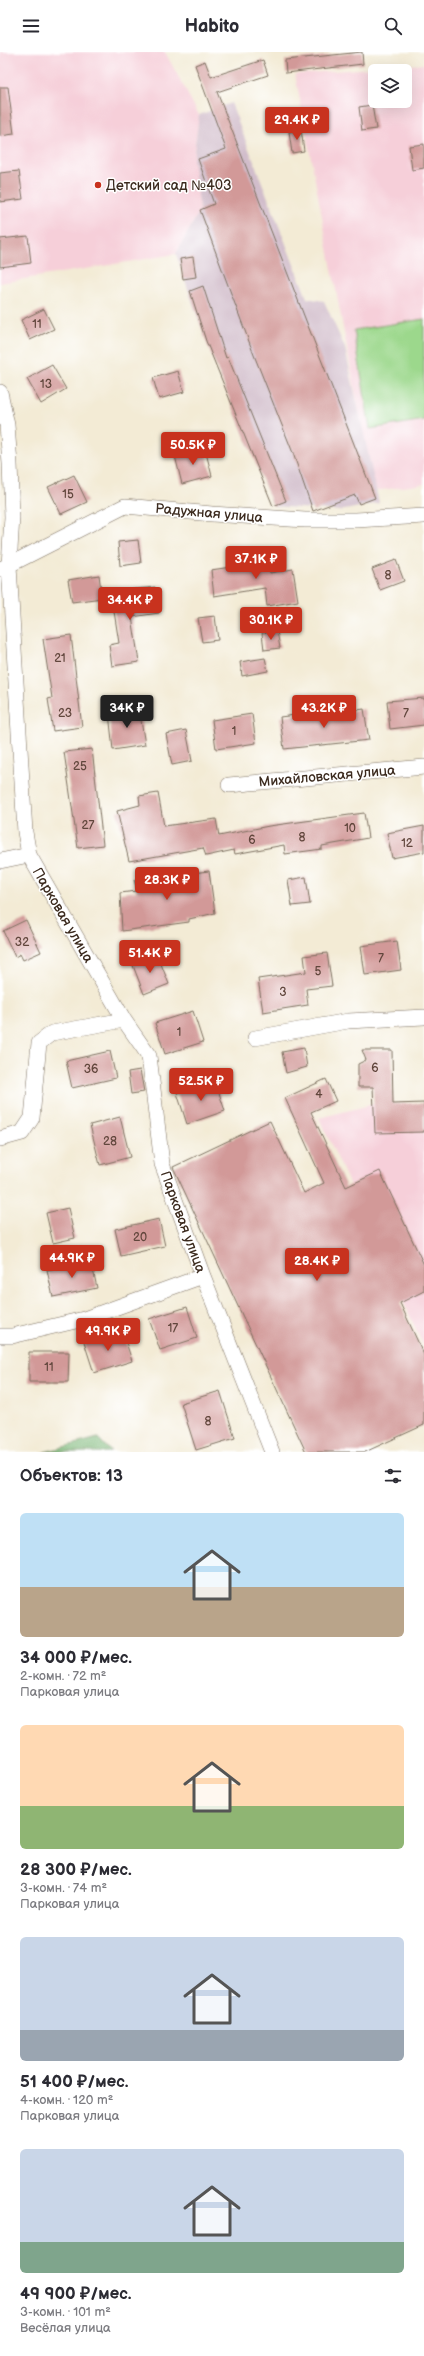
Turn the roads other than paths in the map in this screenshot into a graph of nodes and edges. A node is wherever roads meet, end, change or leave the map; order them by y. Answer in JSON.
{"nodes":[{"id":1,"x":0,"y":392,"type":"edge"},
{"id":2,"x":424,"y":516,"type":"edge"},
{"id":3,"x":4,"y":567,"type":"edge"},
{"id":4,"x":424,"y":767,"type":"edge"},
{"id":5,"x":229,"y":785,"type":"dead end"},
{"id":6,"x":30,"y":855,"type":"junction"},
{"id":7,"x":0,"y":861,"type":"edge"},
{"id":8,"x":424,"y":1017,"type":"edge"},
{"id":9,"x":124,"y":1020,"type":"junction"},
{"id":10,"x":255,"y":1038,"type":"dead end"},
{"id":11,"x":0,"y":1139,"type":"edge"},
{"id":12,"x":203,"y":1276,"type":"junction"},
{"id":13,"x":0,"y":1336,"type":"edge"},
{"id":14,"x":272,"y":1452,"type":"edge"}],
"edges":[{"from":1,"to":3,"type":"street","name":"Парковая улица"},
{"from":2,"to":3,"type":"street","name":"Радужная улица"},
{"from":3,"to":6,"type":"street","name":"Парковая улица"},
{"from":4,"to":5,"type":"street","name":"Михайловская улица"},
{"from":6,"to":7,"type":"street"},
{"from":6,"to":9,"type":"street","name":"Парковая улица"},
{"from":8,"to":10,"type":"street"},
{"from":9,"to":11,"type":"street"},
{"from":9,"to":12,"type":"street","name":"Парковая улица"},
{"from":12,"to":13,"type":"street"},
{"from":12,"to":14,"type":"street","name":"Парковая улица"}]}
